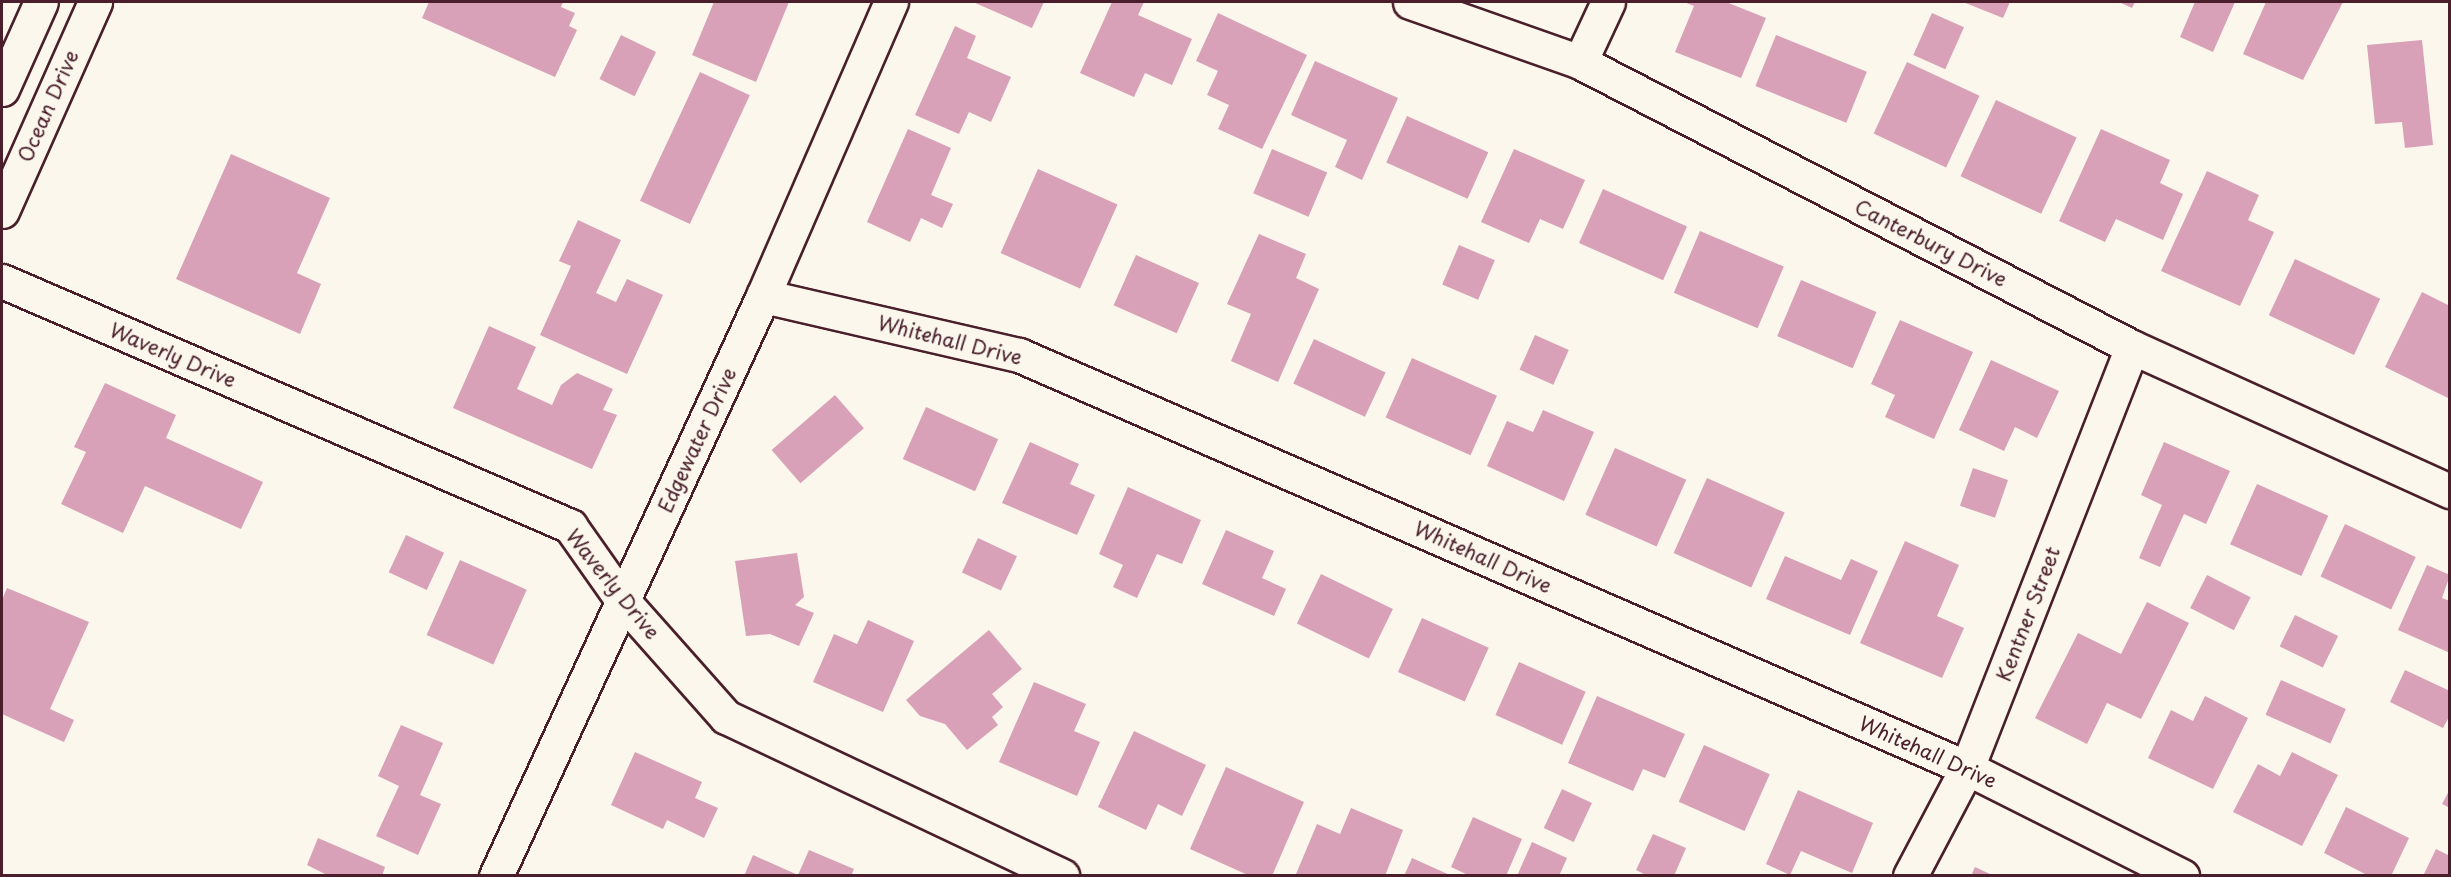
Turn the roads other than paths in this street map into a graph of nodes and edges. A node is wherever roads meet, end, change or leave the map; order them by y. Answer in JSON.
{"nodes":[{"id":1,"x":95,"y":2,"type":"edge"},
{"id":2,"x":891,"y":2,"type":"edge"},
{"id":3,"x":1410,"y":2,"type":"edge"},
{"id":4,"x":1608,"y":2,"type":"edge"},
{"id":5,"x":34,"y":16,"type":"edge"},
{"id":6,"x":74,"y":48,"type":"junction"},
{"id":7,"x":1580,"y":62,"type":"junction"},
{"id":8,"x":2,"y":89,"type":"edge"},
{"id":9,"x":2,"y":211,"type":"edge"},
{"id":10,"x":2,"y":281,"type":"edge"},
{"id":11,"x":763,"y":296,"type":"junction"},
{"id":12,"x":2132,"y":347,"type":"junction"},
{"id":13,"x":2450,"y":491,"type":"edge"},
{"id":14,"x":623,"y":601,"type":"junction"},
{"id":15,"x":1967,"y":768,"type":"junction"},
{"id":16,"x":496,"y":876,"type":"edge"},
{"id":17,"x":1062,"y":876,"type":"edge"},
{"id":18,"x":1910,"y":876,"type":"edge"},
{"id":19,"x":2182,"y":876,"type":"edge"}],
"edges":[{"from":1,"to":6,"type":"street","name":"Ocean Drive"},
{"from":2,"to":11,"type":"street","name":"Edgewater Drive"},
{"from":3,"to":7,"type":"street","name":"Canterbury Drive"},
{"from":4,"to":7,"type":"street"},
{"from":5,"to":6,"type":"street"},
{"from":5,"to":8,"type":"street"},
{"from":6,"to":9,"type":"street","name":"Ocean Drive"},
{"from":7,"to":12,"type":"street","name":"Canterbury Drive"},
{"from":10,"to":14,"type":"street","name":"Waverly Drive"},
{"from":11,"to":14,"type":"street","name":"Edgewater Drive"},
{"from":11,"to":15,"type":"street","name":"Whitehall Drive"},
{"from":12,"to":13,"type":"street","name":"Canterbury Drive"},
{"from":12,"to":15,"type":"street","name":"Kentner Street"},
{"from":14,"to":16,"type":"street","name":"Edgewater Drive"},
{"from":14,"to":17,"type":"street","name":"Waverly Drive"},
{"from":15,"to":18,"type":"street","name":"Kentner Street"},
{"from":15,"to":19,"type":"street","name":"Whitehall Drive"}]}
